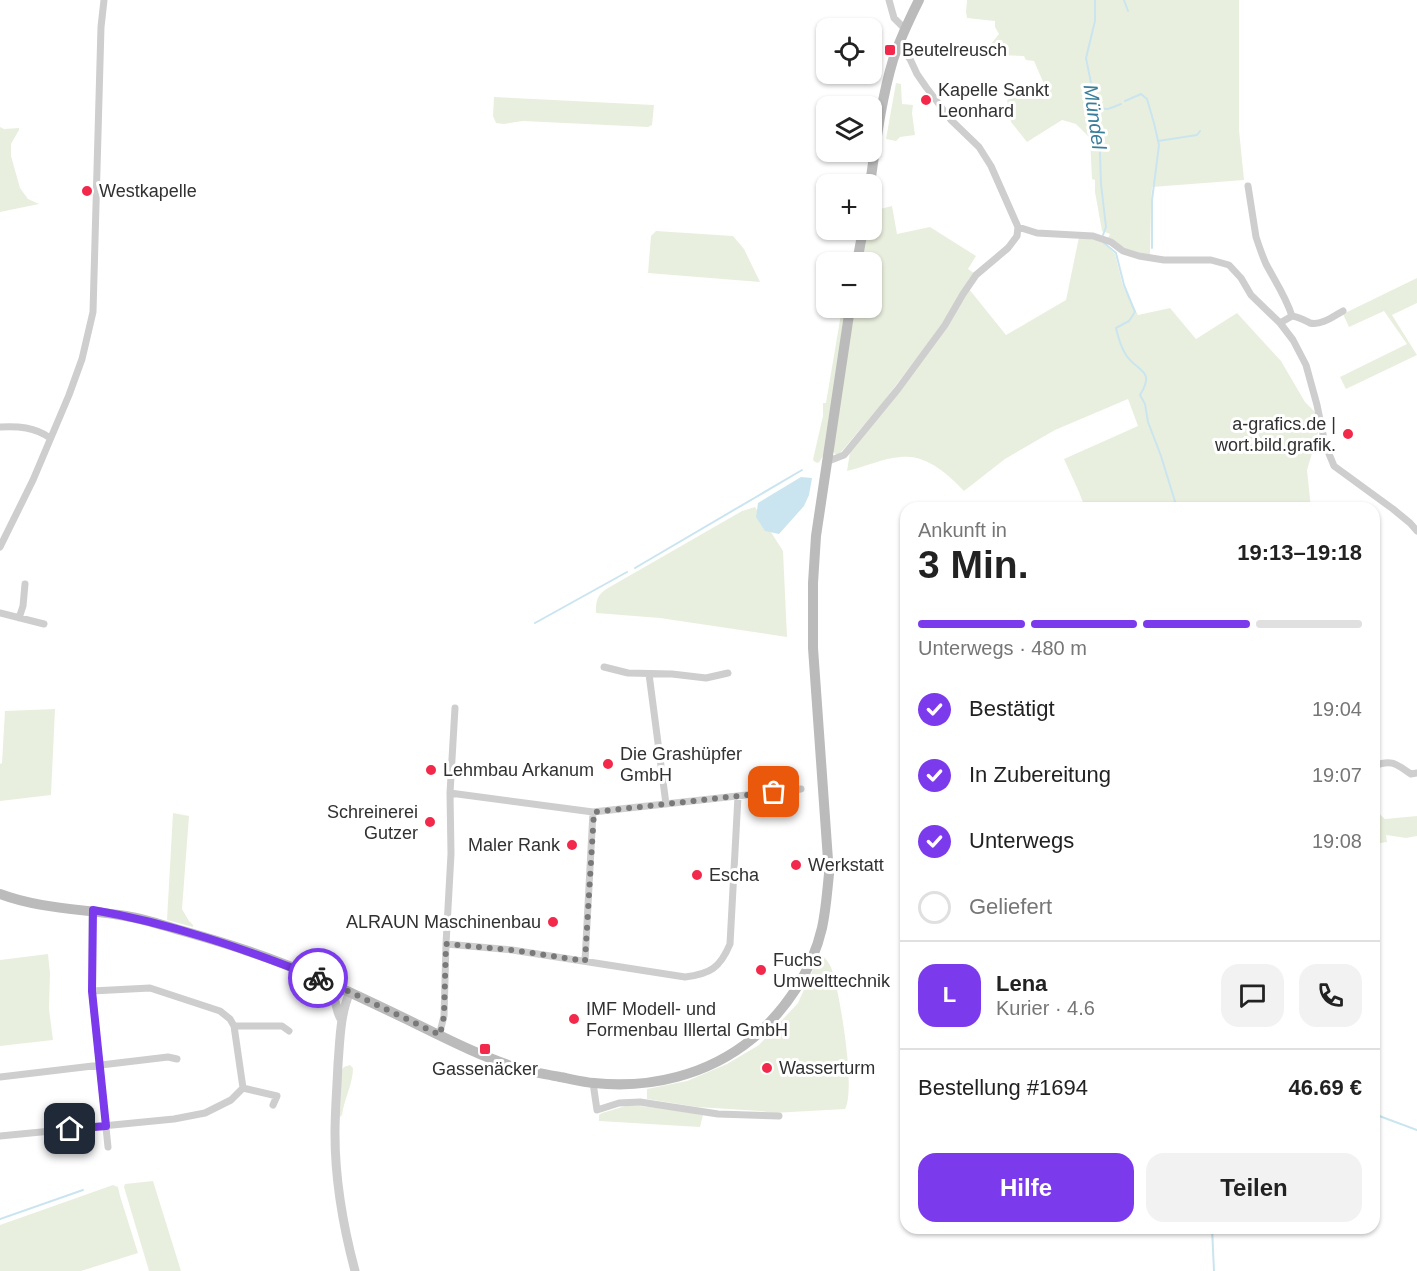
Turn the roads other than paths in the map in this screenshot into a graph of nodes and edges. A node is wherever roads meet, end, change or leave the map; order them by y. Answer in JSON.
{"nodes":[{"id":1,"x":104,"y":0,"type":"edge"},
{"id":2,"x":889,"y":0,"type":"edge"},
{"id":3,"x":919,"y":0,"type":"edge"},
{"id":4,"x":905,"y":29,"type":"junction"},
{"id":5,"x":897,"y":48,"type":"junction"},
{"id":6,"x":872,"y":174,"type":"edge"},
{"id":7,"x":1248,"y":186,"type":"dead end"},
{"id":8,"x":1018,"y":227,"type":"junction"},
{"id":9,"x":1343,"y":311,"type":"dead end"},
{"id":10,"x":1292,"y":316,"type":"junction"},
{"id":11,"x":848,"y":318,"type":"edge"},
{"id":12,"x":1280,"y":323,"type":"junction"},
{"id":13,"x":0,"y":428,"type":"edge"},
{"id":14,"x":50,"y":438,"type":"junction"},
{"id":15,"x":826,"y":462,"type":"junction"},
{"id":16,"x":1417,"y":531,"type":"edge"},
{"id":17,"x":0,"y":548,"type":"edge"},
{"id":18,"x":24,"y":584,"type":"dead end"},
{"id":19,"x":0,"y":613,"type":"edge"},
{"id":20,"x":19,"y":618,"type":"junction"},
{"id":21,"x":44,"y":624,"type":"dead end"},
{"id":22,"x":604,"y":667,"type":"dead end"},
{"id":23,"x":728,"y":673,"type":"dead end"},
{"id":24,"x":649,"y":674,"type":"junction"},
{"id":25,"x":455,"y":708,"type":"dead end"},
{"id":26,"x":1380,"y":764,"type":"edge"},
{"id":27,"x":1417,"y":773,"type":"edge"},
{"id":28,"x":801,"y":789,"type":"dead end"},
{"id":29,"x":450,"y":793,"type":"junction"},
{"id":30,"x":738,"y":796,"type":"junction"},
{"id":31,"x":666,"y":804,"type":"junction"},
{"id":32,"x":594,"y":812,"type":"junction"},
{"id":33,"x":0,"y":894,"type":"edge"},
{"id":34,"x":93,"y":910,"type":"junction"},
{"id":35,"x":446,"y":944,"type":"junction"},
{"id":36,"x":585,"y":961,"type":"junction"},
{"id":37,"x":320,"y":979,"type":"junction"},
{"id":38,"x":92,"y":991,"type":"junction"},
{"id":39,"x":350,"y":992,"type":"junction"},
{"id":40,"x":342,"y":1020,"type":"junction"},
{"id":41,"x":234,"y":1026,"type":"junction"},
{"id":42,"x":289,"y":1031,"type":"dead end"},
{"id":43,"x":440,"y":1035,"type":"junction"},
{"id":44,"x":177,"y":1059,"type":"dead end"},
{"id":45,"x":99,"y":1065,"type":"junction"},
{"id":46,"x":0,"y":1077,"type":"edge"},
{"id":47,"x":593,"y":1083,"type":"junction"},
{"id":48,"x":243,"y":1088,"type":"junction"},
{"id":49,"x":273,"y":1105,"type":"dead end"},
{"id":50,"x":779,"y":1116,"type":"dead end"},
{"id":51,"x":106,"y":1126,"type":"junction"},
{"id":52,"x":0,"y":1136,"type":"edge"},
{"id":53,"x":108,"y":1147,"type":"dead end"},
{"id":54,"x":355,"y":1271,"type":"edge"}],
"edges":[{"from":1,"to":14,"type":"street"},
{"from":2,"to":4,"type":"street"},
{"from":3,"to":4,"type":"main road"},
{"from":4,"to":5,"type":"main road"},
{"from":5,"to":6,"type":"main road"},
{"from":5,"to":8,"type":"street"},
{"from":7,"to":10,"type":"street"},
{"from":8,"to":12,"type":"street"},
{"from":8,"to":15,"type":"street"},
{"from":9,"to":10,"type":"street"},
{"from":10,"to":12,"type":"street"},
{"from":11,"to":15,"type":"main road"},
{"from":12,"to":16,"type":"street"},
{"from":13,"to":14,"type":"street"},
{"from":14,"to":17,"type":"street"},
{"from":15,"to":47,"type":"main road"},
{"from":18,"to":20,"type":"street"},
{"from":19,"to":20,"type":"street"},
{"from":20,"to":21,"type":"street"},
{"from":22,"to":24,"type":"street"},
{"from":23,"to":24,"type":"street"},
{"from":24,"to":31,"type":"street"},
{"from":25,"to":29,"type":"street"},
{"from":26,"to":27,"type":"street"},
{"from":28,"to":30,"type":"street"},
{"from":29,"to":32,"type":"street"},
{"from":29,"to":35,"type":"street"},
{"from":30,"to":31,"type":"street"},
{"from":30,"to":36,"type":"street"},
{"from":31,"to":32,"type":"street"},
{"from":32,"to":36,"type":"street"},
{"from":33,"to":34,"type":"main road"},
{"from":34,"to":37,"type":"main road"},
{"from":34,"to":38,"type":"street"},
{"from":35,"to":36,"type":"street"},
{"from":35,"to":43,"type":"street"},
{"from":37,"to":39,"type":"main road"},
{"from":37,"to":40,"type":"street"},
{"from":38,"to":41,"type":"street"},
{"from":38,"to":45,"type":"street"},
{"from":39,"to":40,"type":"street"},
{"from":39,"to":43,"type":"main road"},
{"from":40,"to":54,"type":"street"},
{"from":41,"to":42,"type":"street"},
{"from":41,"to":48,"type":"street"},
{"from":43,"to":47,"type":"main road"},
{"from":44,"to":45,"type":"street"},
{"from":45,"to":46,"type":"street"},
{"from":45,"to":51,"type":"street"},
{"from":47,"to":50,"type":"street"},
{"from":48,"to":49,"type":"street"},
{"from":48,"to":51,"type":"street"},
{"from":51,"to":52,"type":"street"},
{"from":51,"to":53,"type":"street"}]}
